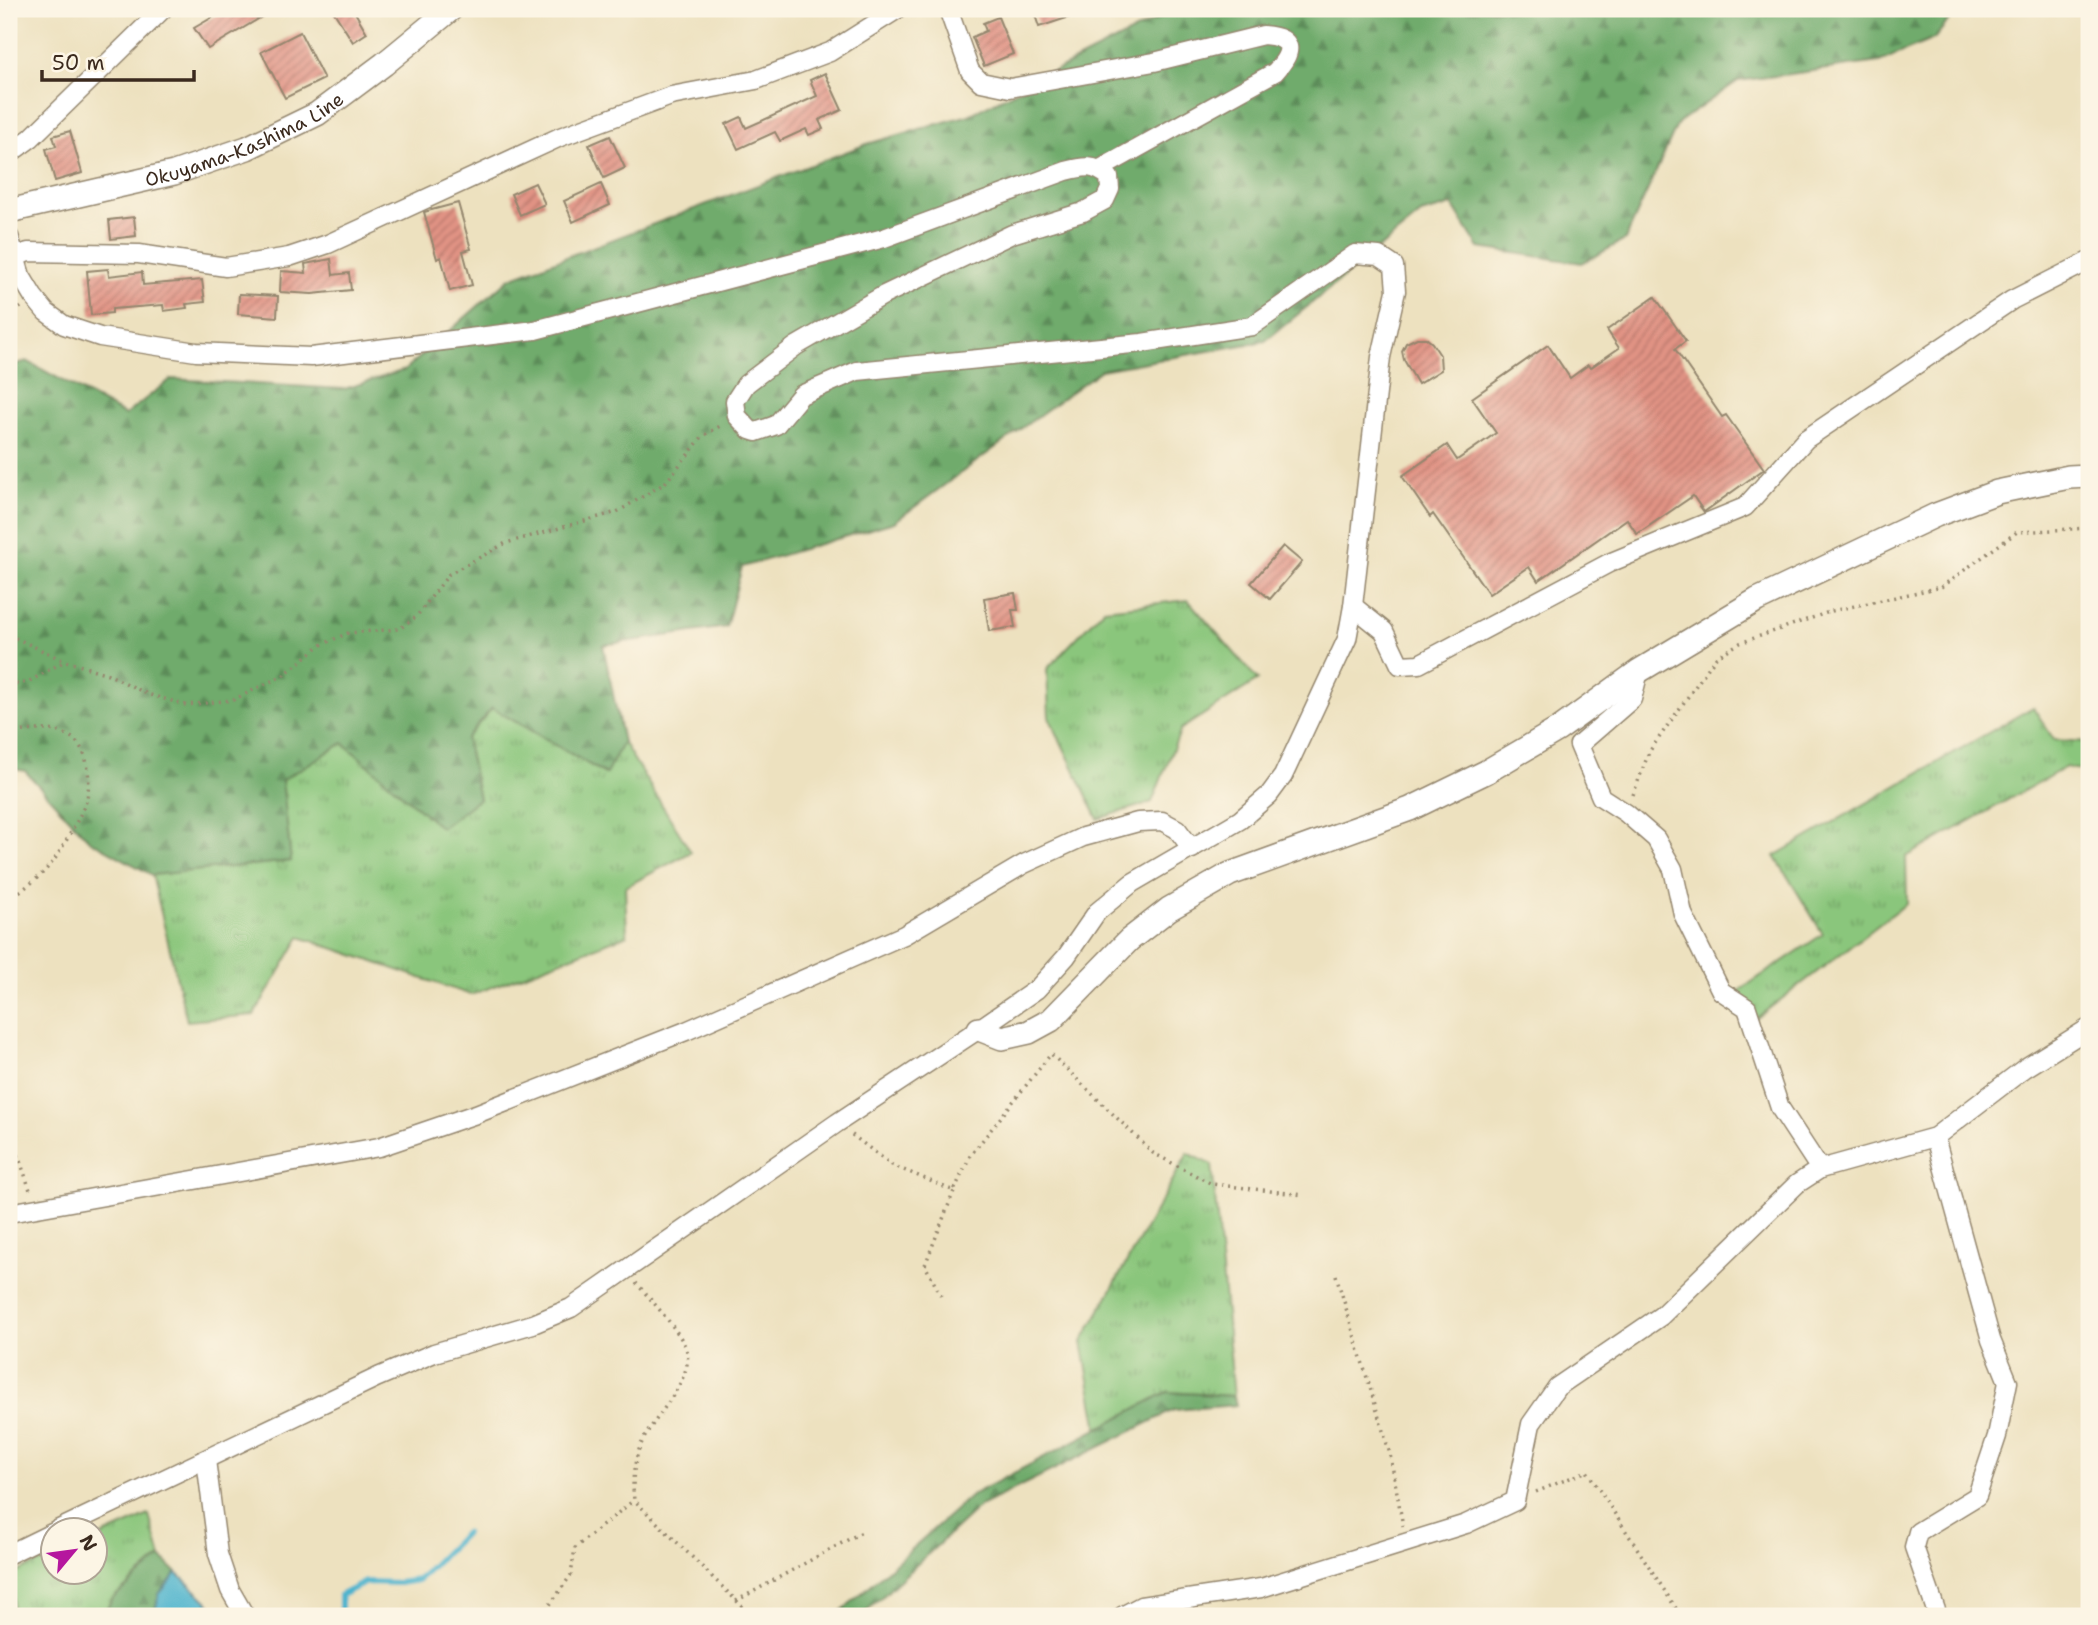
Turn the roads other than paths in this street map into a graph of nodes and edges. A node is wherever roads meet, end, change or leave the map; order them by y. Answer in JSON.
{"nodes":[{"id":1,"x":163,"y":9,"type":"edge"},
{"id":2,"x":451,"y":9,"type":"edge"},
{"id":3,"x":898,"y":9,"type":"edge"},
{"id":4,"x":948,"y":9,"type":"edge"},
{"id":5,"x":9,"y":154,"type":"edge"},
{"id":6,"x":1100,"y":169,"type":"junction"},
{"id":7,"x":9,"y":211,"type":"edge"},
{"id":8,"x":9,"y":236,"type":"edge"},
{"id":9,"x":16,"y":257,"type":"junction"},
{"id":10,"x":2089,"y":261,"type":"edge"},
{"id":11,"x":2089,"y":476,"type":"edge"},
{"id":12,"x":1353,"y":606,"type":"junction"},
{"id":13,"x":1639,"y":671,"type":"junction"},
{"id":14,"x":1192,"y":849,"type":"junction"},
{"id":15,"x":2089,"y":1028,"type":"edge"},
{"id":16,"x":979,"y":1029,"type":"junction"},
{"id":17,"x":1935,"y":1137,"type":"junction"},
{"id":18,"x":1820,"y":1169,"type":"junction"},
{"id":19,"x":9,"y":1213,"type":"edge"},
{"id":20,"x":206,"y":1460,"type":"junction"},
{"id":21,"x":89,"y":1516,"type":"edge"},
{"id":22,"x":38,"y":1540,"type":"edge"},
{"id":23,"x":9,"y":1554,"type":"edge"},
{"id":24,"x":245,"y":1616,"type":"edge"},
{"id":25,"x":1122,"y":1616,"type":"edge"},
{"id":26,"x":1938,"y":1616,"type":"edge"}],
"edges":[{"from":1,"to":5,"type":"street"},
{"from":2,"to":7,"type":"street","name":"Okuyama-Kashima Line"},
{"from":3,"to":9,"type":"street"},
{"from":4,"to":6,"type":"street"},
{"from":6,"to":9,"type":"street"},
{"from":6,"to":12,"type":"street"},
{"from":8,"to":9,"type":"street"},
{"from":10,"to":12,"type":"street"},
{"from":11,"to":13,"type":"street"},
{"from":12,"to":14,"type":"street"},
{"from":13,"to":16,"type":"street"},
{"from":13,"to":18,"type":"street"},
{"from":14,"to":16,"type":"street"},
{"from":14,"to":19,"type":"street"},
{"from":15,"to":17,"type":"street"},
{"from":16,"to":20,"type":"street"},
{"from":17,"to":18,"type":"street"},
{"from":17,"to":26,"type":"street"},
{"from":18,"to":25,"type":"street"},
{"from":20,"to":21,"type":"street"},
{"from":20,"to":24,"type":"street"},
{"from":22,"to":23,"type":"street"}]}
